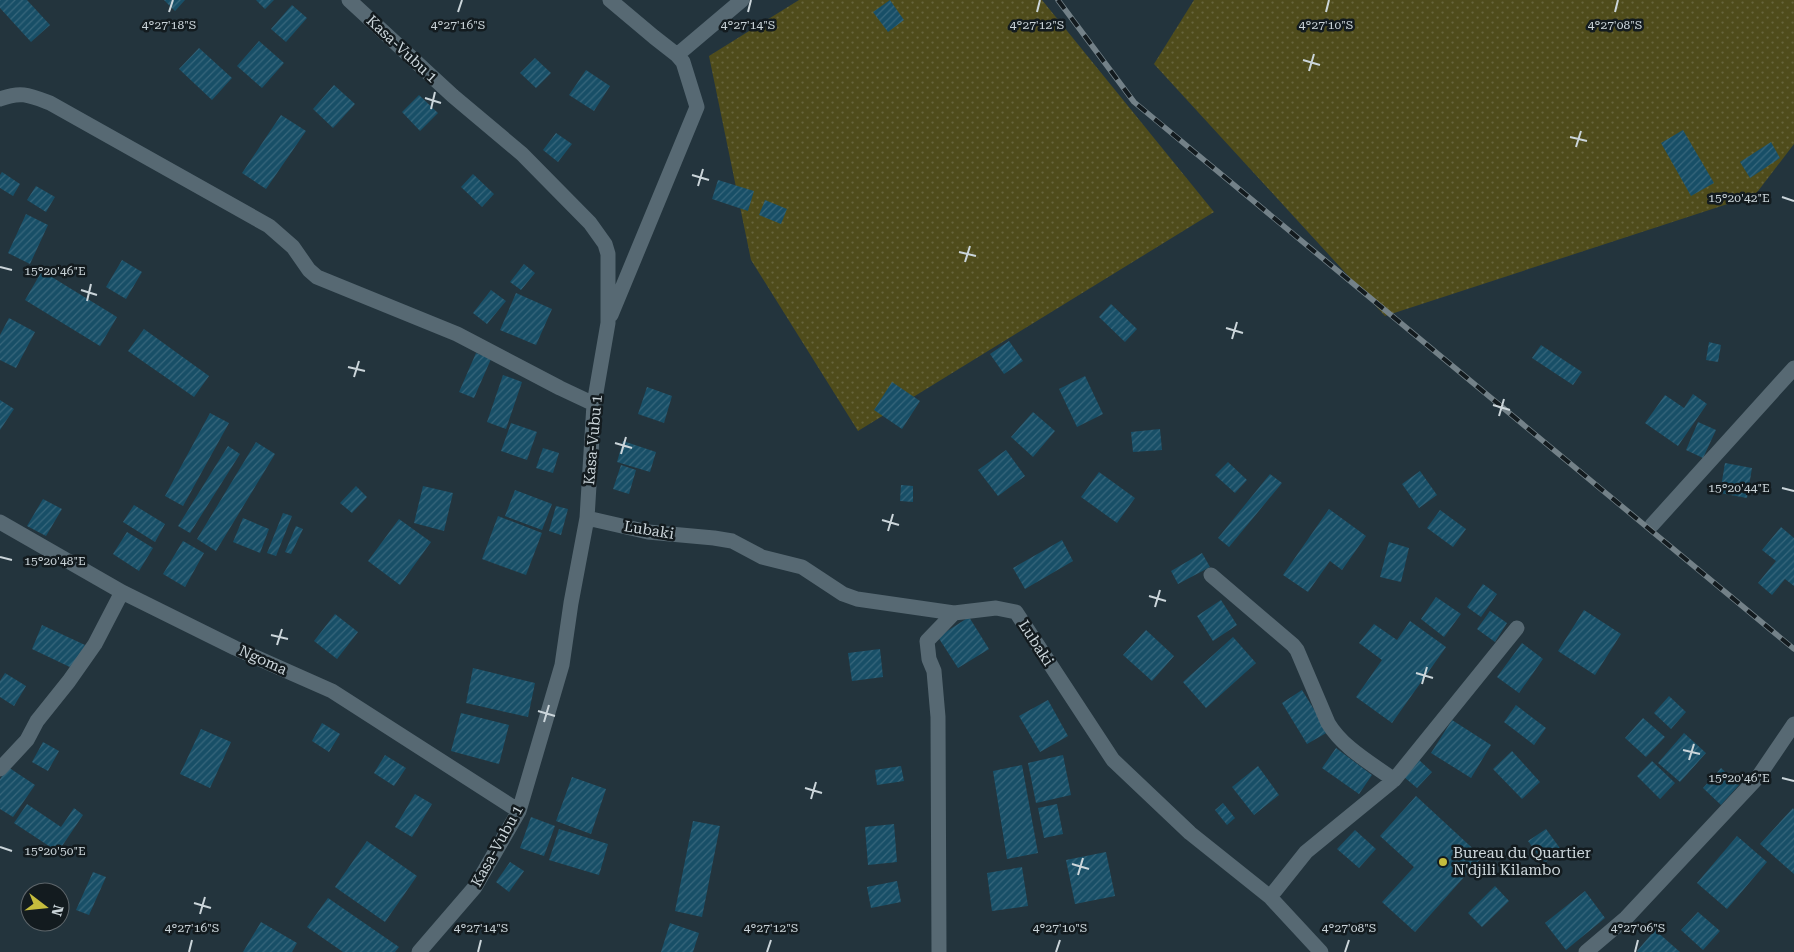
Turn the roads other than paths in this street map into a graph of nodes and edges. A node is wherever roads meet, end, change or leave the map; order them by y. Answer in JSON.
{"nodes":[{"id":1,"x":349,"y":0,"type":"edge"},
{"id":2,"x":610,"y":0,"type":"edge"},
{"id":3,"x":742,"y":0,"type":"edge"},
{"id":4,"x":677,"y":54,"type":"junction"},
{"id":5,"x":0,"y":99,"type":"edge"},
{"id":6,"x":608,"y":324,"type":"junction"},
{"id":7,"x":1794,"y":368,"type":"edge"},
{"id":8,"x":594,"y":404,"type":"junction"},
{"id":9,"x":587,"y":518,"type":"junction"},
{"id":10,"x":0,"y":522,"type":"edge"},
{"id":11,"x":1652,"y":525,"type":"dead end"},
{"id":12,"x":1212,"y":576,"type":"dead end"},
{"id":13,"x":122,"y":592,"type":"junction"},
{"id":14,"x":954,"y":613,"type":"junction"},
{"id":15,"x":1517,"y":628,"type":"dead end"},
{"id":16,"x":1794,"y":724,"type":"edge"},
{"id":17,"x":0,"y":769,"type":"edge"},
{"id":18,"x":1394,"y":780,"type":"junction"},
{"id":19,"x":519,"y":811,"type":"junction"},
{"id":20,"x":1270,"y":897,"type":"junction"},
{"id":21,"x":419,"y":952,"type":"edge"},
{"id":22,"x":939,"y":952,"type":"edge"},
{"id":23,"x":1321,"y":952,"type":"edge"},
{"id":24,"x":1586,"y":952,"type":"edge"}],
"edges":[{"from":1,"to":6,"type":"street","name":"Kasa-Vubu 1"},
{"from":2,"to":4,"type":"street"},
{"from":3,"to":4,"type":"street"},
{"from":4,"to":6,"type":"street"},
{"from":5,"to":8,"type":"street"},
{"from":6,"to":8,"type":"street","name":"Kasa-Vubu 1"},
{"from":7,"to":11,"type":"street"},
{"from":8,"to":9,"type":"street","name":"Kasa-Vubu 1"},
{"from":9,"to":14,"type":"street","name":"Lubaki"},
{"from":9,"to":19,"type":"street","name":"Kasa-Vubu 1"},
{"from":10,"to":13,"type":"street","name":"Ngoma"},
{"from":12,"to":18,"type":"street"},
{"from":13,"to":17,"type":"street"},
{"from":13,"to":19,"type":"street","name":"Ngoma"},
{"from":14,"to":20,"type":"street","name":"Lubaki"},
{"from":14,"to":22,"type":"street"},
{"from":15,"to":18,"type":"street"},
{"from":16,"to":24,"type":"street"},
{"from":18,"to":20,"type":"street"},
{"from":19,"to":21,"type":"street","name":"Kasa-Vubu 1"},
{"from":20,"to":23,"type":"street","name":"Lubaki"}]}
